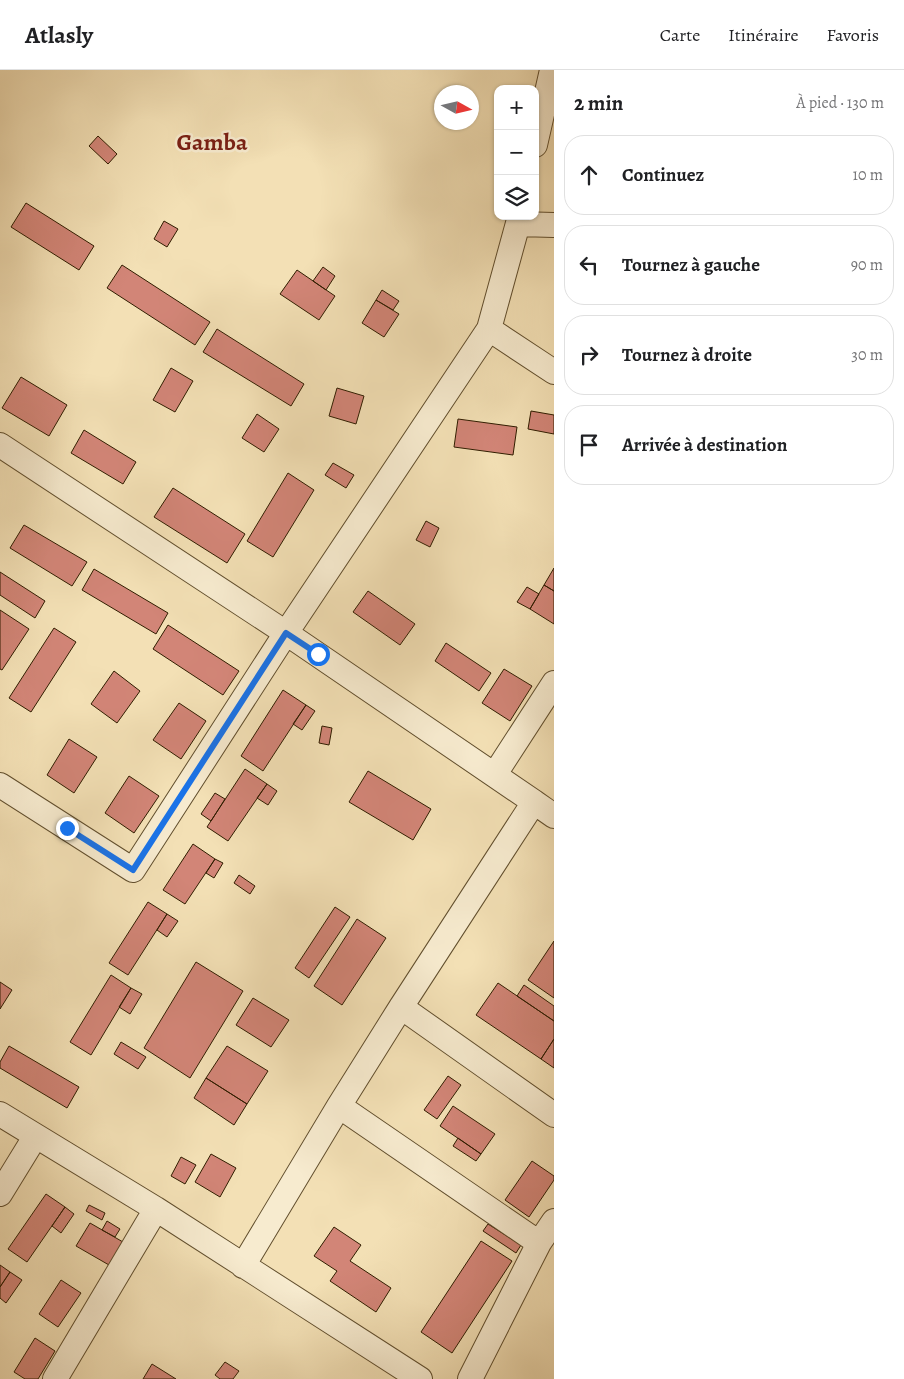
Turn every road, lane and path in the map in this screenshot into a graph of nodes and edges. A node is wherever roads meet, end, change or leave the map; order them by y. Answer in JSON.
{"nodes":[{"id":1,"x":552,"y":70,"type":"edge"},
{"id":2,"x":538,"y":130,"type":"edge"},
{"id":3,"x":519,"y":220,"type":"edge"},
{"id":4,"x":554,"y":225,"type":"edge"},
{"id":5,"x":489,"y":329,"type":"junction"},
{"id":6,"x":554,"y":372,"type":"edge"},
{"id":7,"x":0,"y":445,"type":"edge"},
{"id":8,"x":286,"y":633,"type":"junction"},
{"id":9,"x":554,"y":683,"type":"edge"},
{"id":10,"x":495,"y":774,"type":"junction"},
{"id":11,"x":0,"y":785,"type":"edge"},
{"id":12,"x":534,"y":802,"type":"junction"},
{"id":13,"x":554,"y":816,"type":"edge"},
{"id":14,"x":401,"y":1007,"type":"junction"},
{"id":15,"x":339,"y":1106,"type":"junction"},
{"id":16,"x":0,"y":1114,"type":"edge"},
{"id":17,"x":554,"y":1115,"type":"edge"},
{"id":18,"x":35,"y":1136,"type":"junction"},
{"id":19,"x":0,"y":1194,"type":"edge"},
{"id":20,"x":156,"y":1210,"type":"junction"},
{"id":21,"x":554,"y":1222,"type":"edge"},
{"id":22,"x":539,"y":1243,"type":"junction"},
{"id":23,"x":243,"y":1266,"type":"junction"},
{"id":24,"x":55,"y":1379,"type":"edge"},
{"id":25,"x":420,"y":1379,"type":"edge"},
{"id":26,"x":470,"y":1379,"type":"edge"}],
"edges":[{"from":1,"to":2,"type":"street"},
{"from":3,"to":4,"type":"street"},
{"from":3,"to":5,"type":"street"},
{"from":5,"to":6,"type":"street"},
{"from":5,"to":8,"type":"street"},
{"from":7,"to":8,"type":"street"},
{"from":8,"to":10,"type":"street"},
{"from":8,"to":11,"type":"street"},
{"from":9,"to":10,"type":"street"},
{"from":10,"to":12,"type":"street"},
{"from":12,"to":13,"type":"street"},
{"from":12,"to":14,"type":"street"},
{"from":14,"to":15,"type":"street"},
{"from":14,"to":17,"type":"street"},
{"from":15,"to":22,"type":"street"},
{"from":15,"to":23,"type":"street"},
{"from":16,"to":18,"type":"street"},
{"from":18,"to":19,"type":"street"},
{"from":18,"to":20,"type":"street"},
{"from":20,"to":23,"type":"street"},
{"from":20,"to":24,"type":"street"},
{"from":21,"to":22,"type":"street"},
{"from":22,"to":26,"type":"street"},
{"from":23,"to":25,"type":"street"}]}
